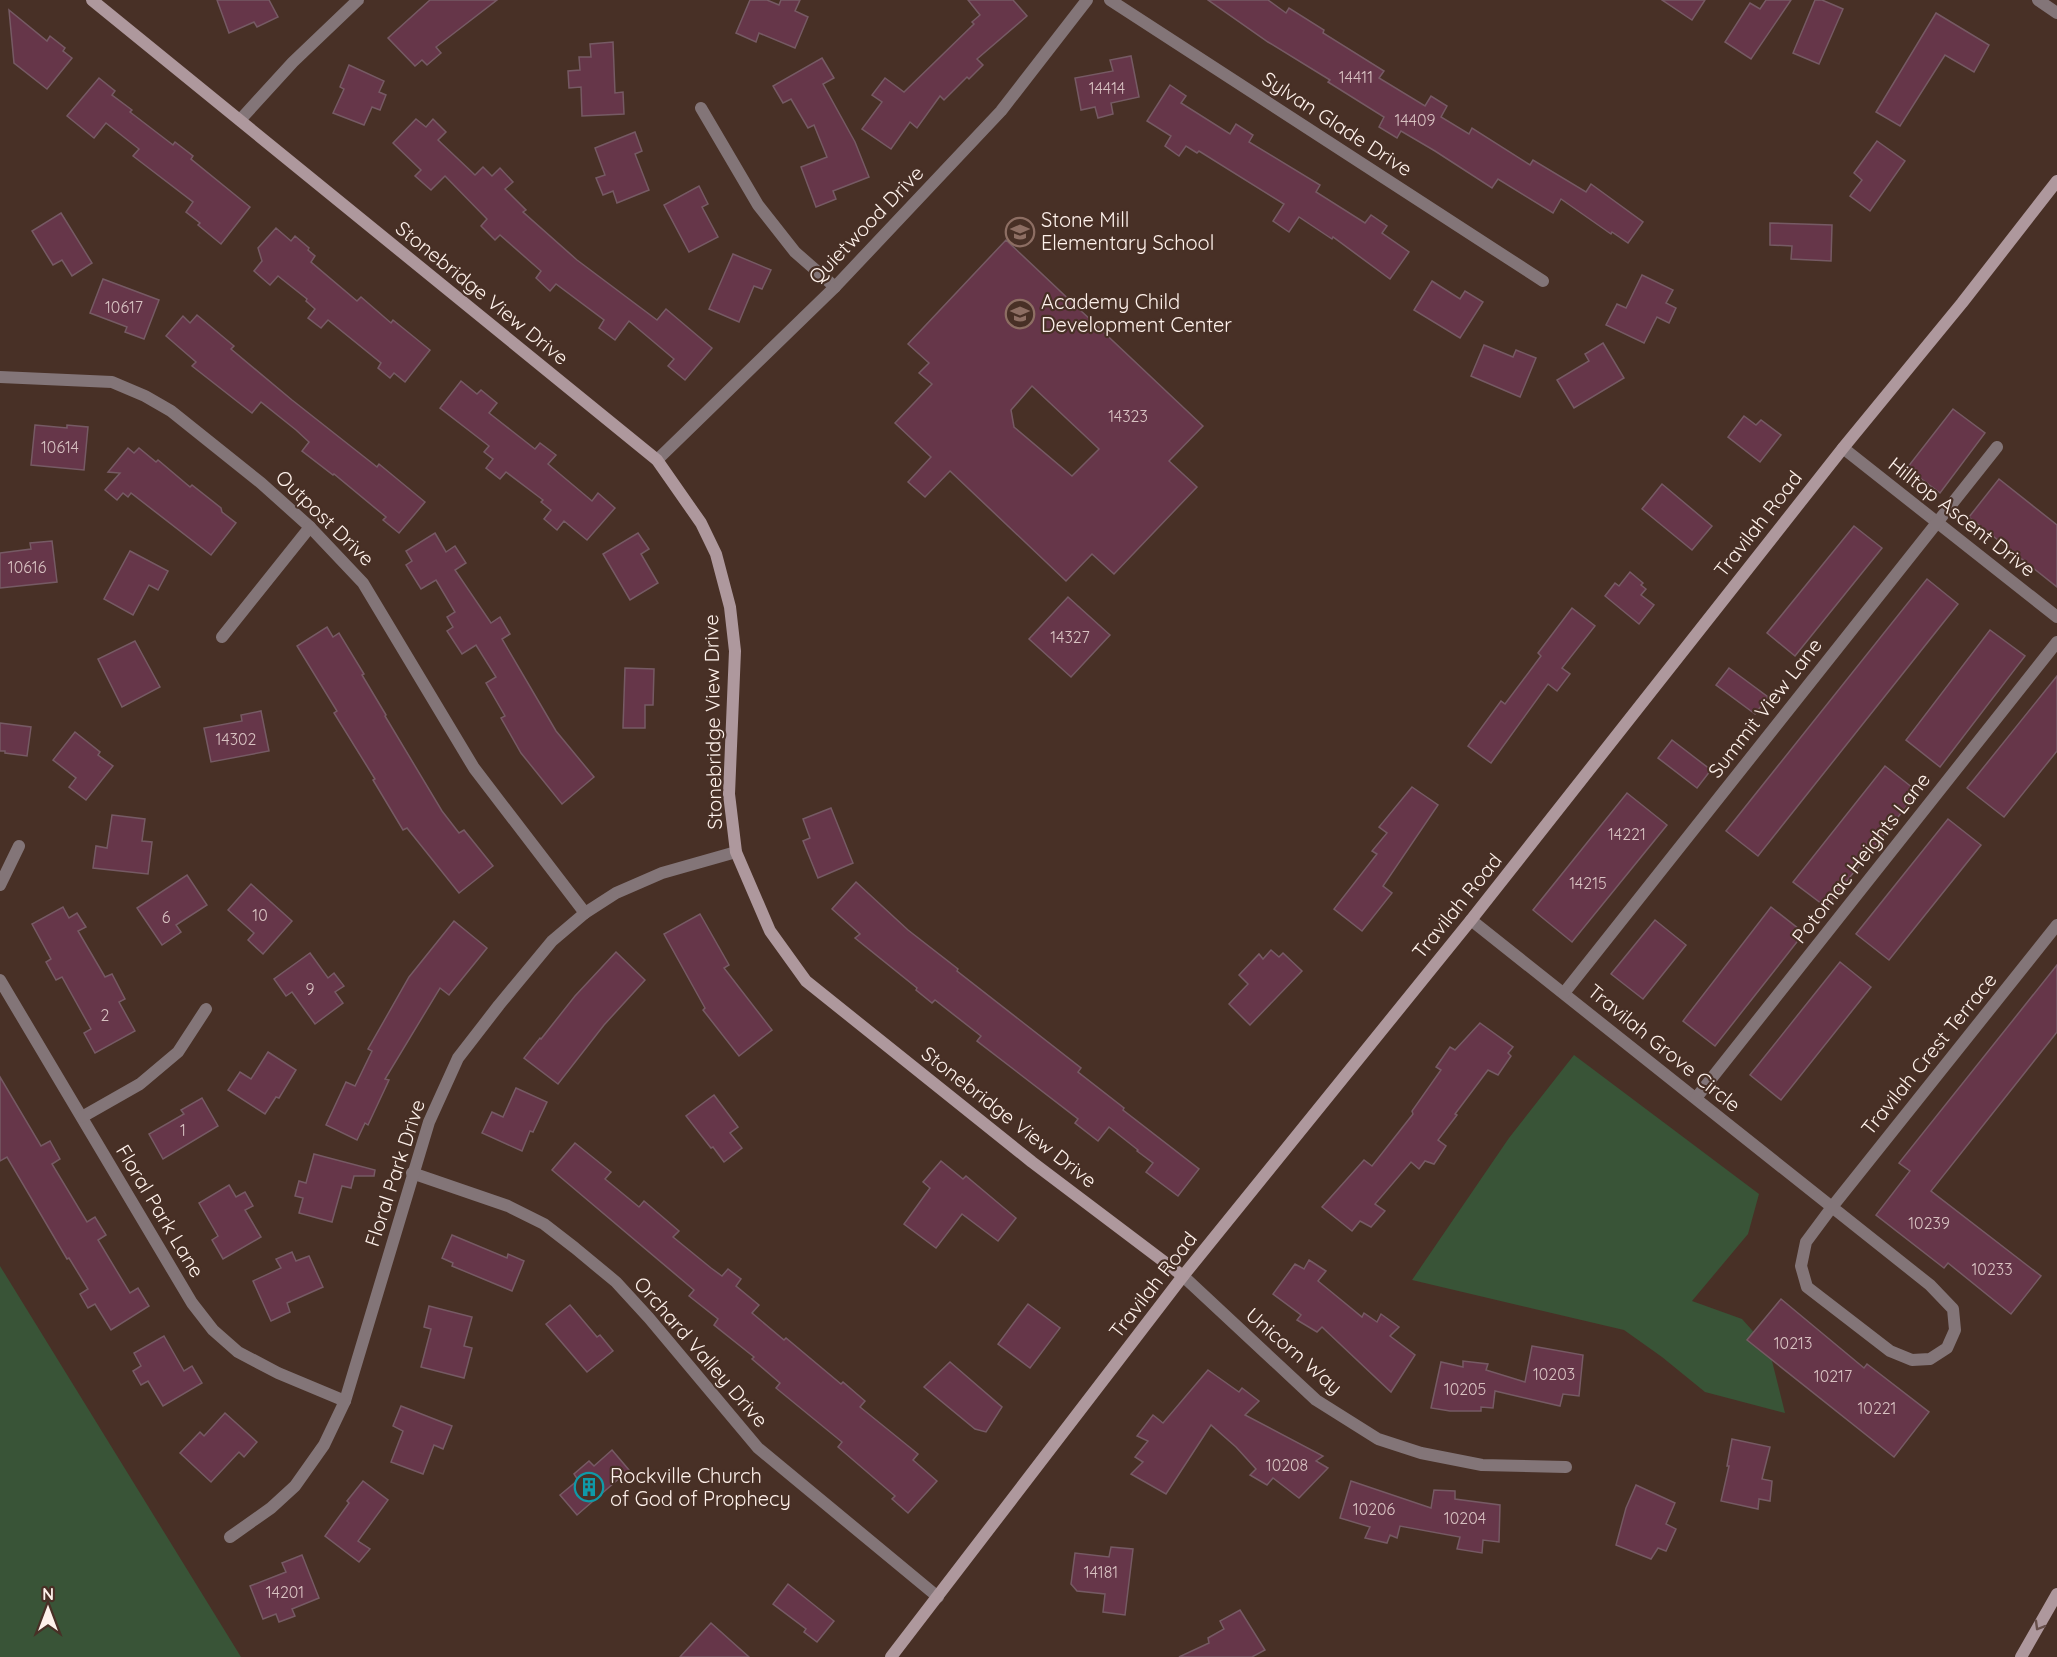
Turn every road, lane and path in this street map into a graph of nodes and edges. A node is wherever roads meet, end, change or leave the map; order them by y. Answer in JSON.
{"nodes":[{"id":1,"x":92,"y":0,"type":"edge"},
{"id":2,"x":358,"y":0,"type":"edge"},
{"id":3,"x":1087,"y":0,"type":"edge"},
{"id":4,"x":1110,"y":0,"type":"edge"},
{"id":5,"x":2038,"y":0,"type":"edge"},
{"id":6,"x":2057,"y":13,"type":"edge"},
{"id":7,"x":701,"y":108,"type":"dead end"},
{"id":8,"x":240,"y":120,"type":"junction"},
{"id":9,"x":2057,"y":181,"type":"edge"},
{"id":10,"x":1543,"y":281,"type":"dead end"},
{"id":11,"x":835,"y":287,"type":"junction"},
{"id":12,"x":0,"y":377,"type":"edge"},
{"id":13,"x":1997,"y":447,"type":"dead end"},
{"id":14,"x":1843,"y":448,"type":"junction"},
{"id":15,"x":657,"y":460,"type":"junction"},
{"id":16,"x":1936,"y":522,"type":"junction"},
{"id":17,"x":310,"y":527,"type":"junction"},
{"id":18,"x":2057,"y":617,"type":"edge"},
{"id":19,"x":222,"y":637,"type":"dead end"},
{"id":20,"x":2057,"y":642,"type":"edge"},
{"id":21,"x":20,"y":846,"type":"dead end"},
{"id":22,"x":736,"y":852,"type":"junction"},
{"id":23,"x":0,"y":885,"type":"edge"},
{"id":24,"x":585,"y":913,"type":"junction"},
{"id":25,"x":1471,"y":921,"type":"junction"},
{"id":26,"x":2057,"y":926,"type":"edge"},
{"id":27,"x":0,"y":980,"type":"edge"},
{"id":28,"x":1564,"y":993,"type":"junction"},
{"id":29,"x":206,"y":1009,"type":"dead end"},
{"id":30,"x":1696,"y":1098,"type":"junction"},
{"id":31,"x":82,"y":1117,"type":"junction"},
{"id":32,"x":412,"y":1173,"type":"junction"},
{"id":33,"x":1832,"y":1207,"type":"junction"},
{"id":34,"x":1183,"y":1276,"type":"junction"},
{"id":35,"x":345,"y":1401,"type":"junction"},
{"id":36,"x":1566,"y":1467,"type":"dead end"},
{"id":37,"x":230,"y":1537,"type":"dead end"},
{"id":38,"x":2057,"y":1594,"type":"edge"},
{"id":39,"x":938,"y":1597,"type":"junction"},
{"id":40,"x":891,"y":1657,"type":"edge"},
{"id":41,"x":2020,"y":1657,"type":"edge"}],
"edges":[{"from":1,"to":8,"type":"main road","name":"Stonebridge View Drive"},
{"from":2,"to":8,"type":"street"},
{"from":3,"to":11,"type":"street","name":"Quietwood Drive"},
{"from":4,"to":10,"type":"street","name":"Sylvan Glade Drive"},
{"from":5,"to":6,"type":"street"},
{"from":7,"to":11,"type":"street"},
{"from":8,"to":15,"type":"main road","name":"Stonebridge View Drive"},
{"from":9,"to":14,"type":"main road","name":"Travilah Road"},
{"from":11,"to":15,"type":"street","name":"Quietwood Drive"},
{"from":12,"to":17,"type":"street","name":"Outpost Drive"},
{"from":13,"to":16,"type":"street","name":"Summit View Lane"},
{"from":14,"to":16,"type":"street","name":"Hilltop Ascent Drive"},
{"from":14,"to":25,"type":"main road","name":"Travilah Road"},
{"from":15,"to":22,"type":"main road","name":"Stonebridge View Drive"},
{"from":16,"to":18,"type":"street","name":"Hilltop Ascent Drive"},
{"from":16,"to":28,"type":"street","name":"Summit View Lane"},
{"from":17,"to":19,"type":"street"},
{"from":17,"to":24,"type":"street","name":"Outpost Drive"},
{"from":20,"to":30,"type":"street","name":"Potomac Heights Lane"},
{"from":21,"to":23,"type":"street"},
{"from":22,"to":24,"type":"street","name":"Floral Park Drive"},
{"from":22,"to":34,"type":"main road","name":"Stonebridge View Drive"},
{"from":24,"to":32,"type":"street","name":"Floral Park Drive"},
{"from":25,"to":28,"type":"street","name":"Travilah Grove Circle"},
{"from":25,"to":34,"type":"main road","name":"Travilah Road"},
{"from":26,"to":33,"type":"street","name":"Travilah Crest Terrace"},
{"from":27,"to":31,"type":"street","name":"Floral Park Lane"},
{"from":28,"to":30,"type":"street","name":"Travilah Grove Circle"},
{"from":29,"to":31,"type":"street"},
{"from":30,"to":33,"type":"street","name":"Travilah Grove Circle"},
{"from":31,"to":35,"type":"street","name":"Floral Park Lane"},
{"from":32,"to":35,"type":"street","name":"Floral Park Drive"},
{"from":32,"to":39,"type":"street","name":"Orchard Valley Drive"},
{"from":33,"to":33,"type":"street","name":"Travilah Grove Circle"},
{"from":34,"to":36,"type":"street","name":"Unicorn Way"},
{"from":34,"to":39,"type":"main road","name":"Travilah Road"},
{"from":35,"to":37,"type":"street","name":"Floral Park Drive"},
{"from":38,"to":41,"type":"main road","one_way":true},
{"from":39,"to":40,"type":"main road","name":"Travilah Road"}]}
